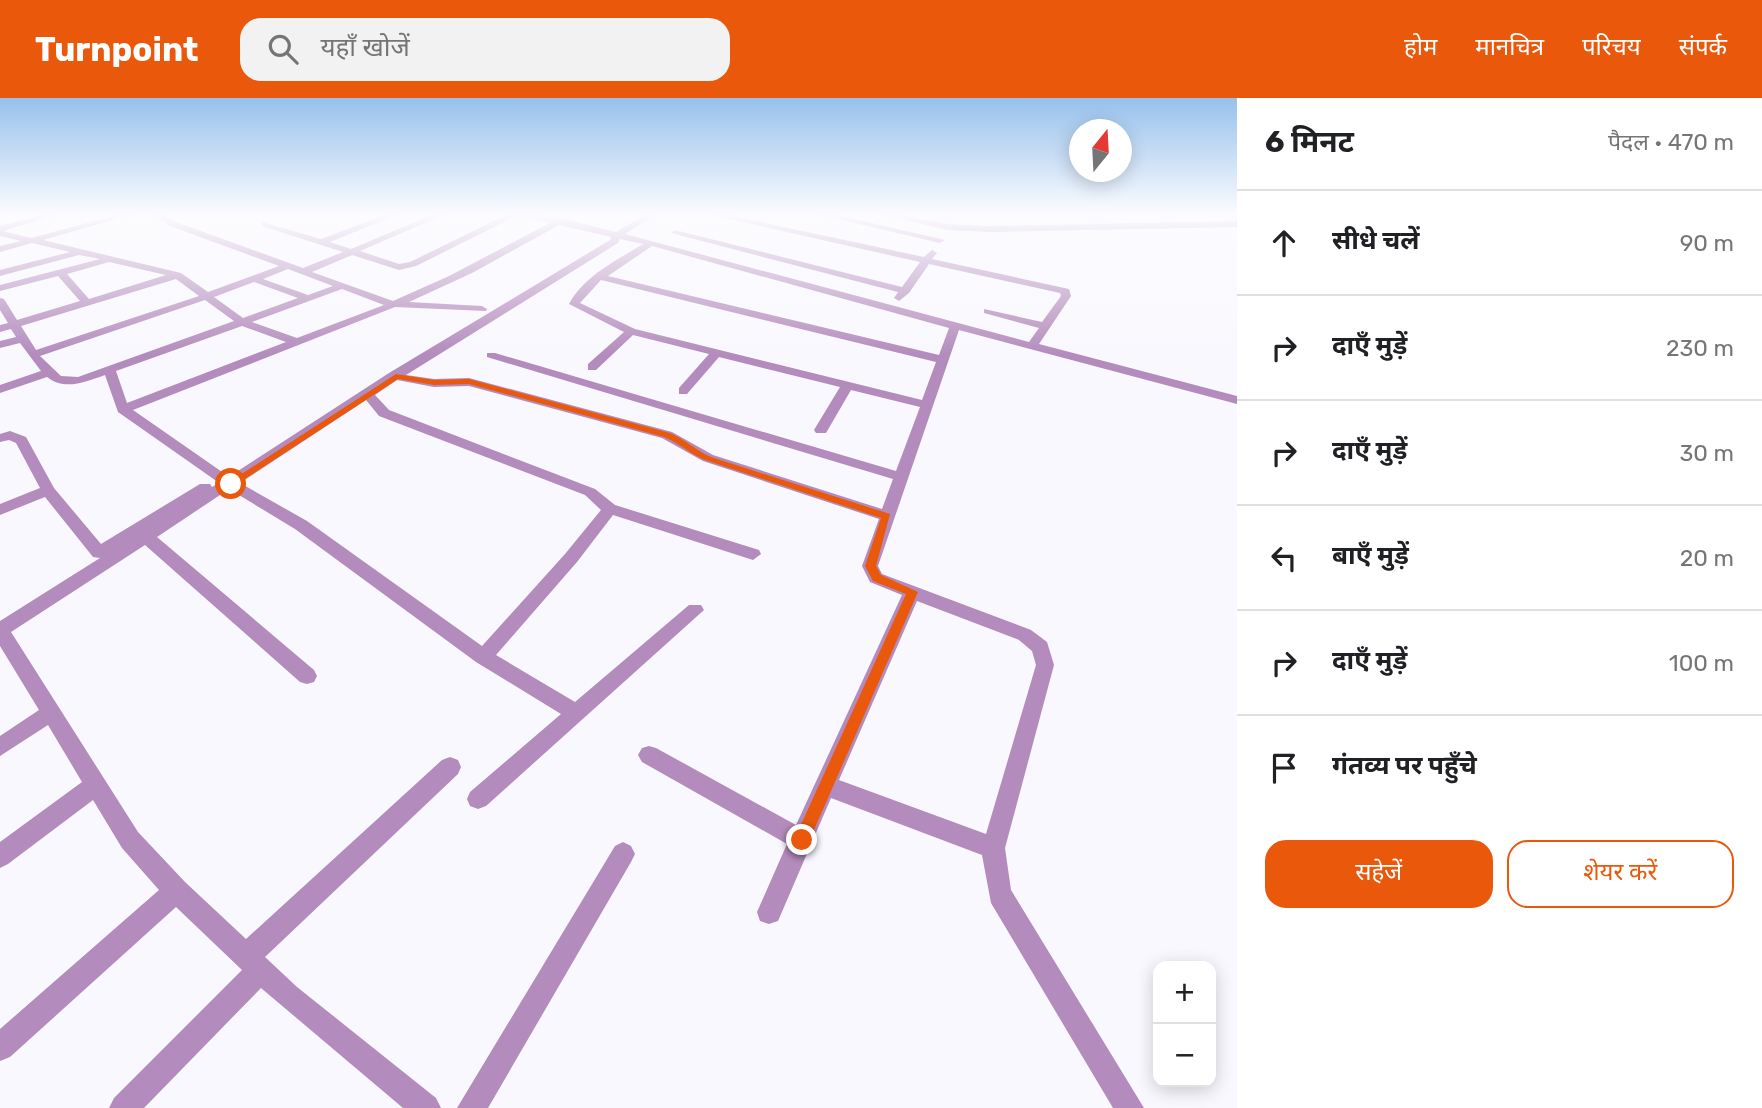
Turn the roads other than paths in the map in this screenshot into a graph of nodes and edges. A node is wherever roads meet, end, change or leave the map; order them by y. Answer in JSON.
{"nodes":[{"id":1,"x":46,"y":261,"type":"edge"},
{"id":2,"x":103,"y":261,"type":"edge"},
{"id":3,"x":113,"y":261,"type":"edge"},
{"id":4,"x":275,"y":261,"type":"edge"},
{"id":5,"x":329,"y":261,"type":"edge"},
{"id":6,"x":377,"y":261,"type":"edge"},
{"id":7,"x":415,"y":261,"type":"edge"},
{"id":8,"x":484,"y":261,"type":"edge"},
{"id":9,"x":568,"y":261,"type":"edge"},
{"id":10,"x":580,"y":261,"type":"edge"},
{"id":11,"x":624,"y":261,"type":"edge"},
{"id":12,"x":717,"y":261,"type":"edge"},
{"id":13,"x":787,"y":261,"type":"edge"},
{"id":14,"x":927,"y":261,"type":"edge"},
{"id":15,"x":933,"y":261,"type":"edge"},
{"id":16,"x":288,"y":266,"type":"junction"},
{"id":17,"x":60,"y":272,"type":"junction"},
{"id":18,"x":303,"y":272,"type":"junction"},
{"id":19,"x":0,"y":273,"type":"edge"},
{"id":20,"x":177,"y":275,"type":"junction"},
{"id":21,"x":601,"y":277,"type":"junction"},
{"id":22,"x":254,"y":279,"type":"junction"},
{"id":23,"x":342,"y":286,"type":"junction"},
{"id":24,"x":0,"y":288,"type":"edge"},
{"id":25,"x":905,"y":291,"type":"junction"},
{"id":26,"x":207,"y":297,"type":"junction"},
{"id":27,"x":308,"y":298,"type":"junction"},
{"id":28,"x":996,"y":299,"type":"dead end"},
{"id":29,"x":0,"y":301,"type":"edge"},
{"id":30,"x":87,"y":303,"type":"junction"},
{"id":31,"x":392,"y":304,"type":"junction"},
{"id":32,"x":482,"y":309,"type":"junction"},
{"id":33,"x":891,"y":309,"type":"junction"},
{"id":34,"x":988,"y":311,"type":"junction"},
{"id":35,"x":242,"y":322,"type":"junction"},
{"id":36,"x":15,"y":325,"type":"junction"},
{"id":37,"x":955,"y":326,"type":"junction"},
{"id":38,"x":1044,"y":326,"type":"junction"},
{"id":39,"x":0,"y":330,"type":"edge"},
{"id":40,"x":631,"y":331,"type":"junction"},
{"id":41,"x":976,"y":332,"type":"junction"},
{"id":42,"x":23,"y":338,"type":"junction"},
{"id":43,"x":296,"y":342,"type":"junction"},
{"id":44,"x":0,"y":345,"type":"edge"},
{"id":45,"x":1031,"y":346,"type":"junction"},
{"id":46,"x":716,"y":352,"type":"junction"},
{"id":47,"x":34,"y":354,"type":"junction"},
{"id":48,"x":491,"y":355,"type":"dead end"},
{"id":49,"x":943,"y":360,"type":"junction"},
{"id":50,"x":592,"y":367,"type":"dead end"},
{"id":51,"x":109,"y":369,"type":"junction"},
{"id":52,"x":49,"y":372,"type":"junction"},
{"id":53,"x":391,"y":375,"type":"junction"},
{"id":54,"x":848,"y":385,"type":"junction"},
{"id":55,"x":0,"y":389,"type":"edge"},
{"id":56,"x":682,"y":391,"type":"dead end"},
{"id":57,"x":368,"y":395,"type":"junction"},
{"id":58,"x":1237,"y":400,"type":"edge"},
{"id":59,"x":927,"y":405,"type":"junction"},
{"id":60,"x":123,"y":409,"type":"junction"},
{"id":61,"x":821,"y":430,"type":"dead end"},
{"id":62,"x":0,"y":438,"type":"edge"},
{"id":63,"x":901,"y":477,"type":"junction"},
{"id":64,"x":226,"y":481,"type":"junction"},
{"id":65,"x":48,"y":490,"type":"junction"},
{"id":66,"x":610,"y":509,"type":"junction"},
{"id":67,"x":0,"y":510,"type":"edge"},
{"id":68,"x":887,"y":516,"type":"junction"},
{"id":69,"x":148,"y":538,"type":"junction"},
{"id":70,"x":99,"y":553,"type":"junction"},
{"id":71,"x":753,"y":554,"type":"dead end"},
{"id":72,"x":912,"y":592,"type":"junction"},
{"id":73,"x":695,"y":610,"type":"dead end"},
{"id":74,"x":0,"y":615,"type":"edge"},
{"id":75,"x":0,"y":630,"type":"edge"},
{"id":76,"x":483,"y":657,"type":"junction"},
{"id":77,"x":307,"y":676,"type":"dead end"},
{"id":78,"x":51,"y":712,"type":"junction"},
{"id":79,"x":577,"y":713,"type":"junction"},
{"id":80,"x":0,"y":747,"type":"edge"},
{"id":81,"x":649,"y":755,"type":"dead end"},
{"id":82,"x":450,"y":767,"type":"dead end"},
{"id":83,"x":96,"y":785,"type":"junction"},
{"id":84,"x":827,"y":786,"type":"junction"},
{"id":85,"x":478,"y":799,"type":"dead end"},
{"id":86,"x":802,"y":840,"type":"junction"},
{"id":87,"x":993,"y":848,"type":"junction"},
{"id":88,"x":623,"y":854,"type":"dead end"},
{"id":89,"x":0,"y":856,"type":"edge"},
{"id":90,"x":176,"y":891,"type":"junction"},
{"id":91,"x":769,"y":912,"type":"dead end"},
{"id":92,"x":254,"y":963,"type":"junction"},
{"id":93,"x":0,"y":1047,"type":"edge"},
{"id":94,"x":124,"y":1108,"type":"edge"},
{"id":95,"x":426,"y":1108,"type":"edge"},
{"id":96,"x":472,"y":1108,"type":"edge"},
{"id":97,"x":1129,"y":1108,"type":"edge"}],
"edges":[{"from":1,"to":19,"type":"street"},
{"from":2,"to":17,"type":"street"},
{"from":3,"to":20,"type":"street"},
{"from":4,"to":16,"type":"street"},
{"from":5,"to":18,"type":"street"},
{"from":6,"to":7,"type":"street"},
{"from":8,"to":31,"type":"street"},
{"from":9,"to":32,"type":"street"},
{"from":10,"to":53,"type":"street"},
{"from":11,"to":21,"type":"street"},
{"from":12,"to":33,"type":"street"},
{"from":13,"to":25,"type":"street"},
{"from":14,"to":25,"type":"street"},
{"from":15,"to":38,"type":"street"},
{"from":16,"to":18,"type":"street"},
{"from":16,"to":22,"type":"street"},
{"from":17,"to":24,"type":"street"},
{"from":17,"to":30,"type":"street"},
{"from":18,"to":23,"type":"street"},
{"from":20,"to":26,"type":"street"},
{"from":20,"to":30,"type":"street"},
{"from":21,"to":40,"type":"street"},
{"from":21,"to":49,"type":"street"},
{"from":22,"to":26,"type":"street"},
{"from":22,"to":27,"type":"street"},
{"from":23,"to":27,"type":"street"},
{"from":23,"to":31,"type":"street"},
{"from":25,"to":33,"type":"street"},
{"from":26,"to":35,"type":"street"},
{"from":26,"to":47,"type":"street"},
{"from":27,"to":35,"type":"street"},
{"from":28,"to":34,"type":"street"},
{"from":29,"to":36,"type":"street"},
{"from":30,"to":36,"type":"street"},
{"from":31,"to":32,"type":"street"},
{"from":31,"to":43,"type":"street"},
{"from":32,"to":53,"type":"street"},
{"from":33,"to":37,"type":"street"},
{"from":34,"to":38,"type":"street"},
{"from":34,"to":41,"type":"street"},
{"from":35,"to":43,"type":"street"},
{"from":35,"to":51,"type":"street"},
{"from":36,"to":39,"type":"street"},
{"from":36,"to":42,"type":"street"},
{"from":37,"to":41,"type":"street"},
{"from":37,"to":49,"type":"street"},
{"from":38,"to":45,"type":"street"},
{"from":40,"to":46,"type":"street"},
{"from":40,"to":50,"type":"street"},
{"from":41,"to":45,"type":"street"},
{"from":42,"to":44,"type":"street"},
{"from":42,"to":47,"type":"street"},
{"from":43,"to":60,"type":"street"},
{"from":45,"to":58,"type":"street"},
{"from":46,"to":54,"type":"street"},
{"from":46,"to":56,"type":"street"},
{"from":47,"to":52,"type":"street"},
{"from":48,"to":63,"type":"street"},
{"from":49,"to":59,"type":"street"},
{"from":51,"to":52,"type":"street"},
{"from":51,"to":60,"type":"street"},
{"from":52,"to":55,"type":"street"},
{"from":53,"to":57,"type":"street"},
{"from":53,"to":64,"type":"street"},
{"from":53,"to":68,"type":"street"},
{"from":54,"to":59,"type":"street"},
{"from":54,"to":61,"type":"street"},
{"from":57,"to":64,"type":"street"},
{"from":57,"to":66,"type":"street"},
{"from":59,"to":63,"type":"street"},
{"from":60,"to":64,"type":"street"},
{"from":62,"to":65,"type":"street"},
{"from":63,"to":68,"type":"street"},
{"from":64,"to":69,"type":"street"},
{"from":64,"to":70,"type":"street"},
{"from":64,"to":76,"type":"street"},
{"from":65,"to":67,"type":"street"},
{"from":65,"to":70,"type":"street"},
{"from":66,"to":71,"type":"street"},
{"from":66,"to":76,"type":"street"},
{"from":68,"to":72,"type":"street"},
{"from":69,"to":75,"type":"street"},
{"from":69,"to":77,"type":"street"},
{"from":70,"to":74,"type":"street"},
{"from":72,"to":84,"type":"street"},
{"from":72,"to":87,"type":"street"},
{"from":73,"to":79,"type":"street"},
{"from":75,"to":78,"type":"street"},
{"from":76,"to":79,"type":"street"},
{"from":78,"to":80,"type":"street"},
{"from":78,"to":83,"type":"street"},
{"from":79,"to":85,"type":"street"},
{"from":81,"to":86,"type":"street"},
{"from":82,"to":92,"type":"street"},
{"from":83,"to":89,"type":"street"},
{"from":83,"to":90,"type":"street"},
{"from":84,"to":86,"type":"street"},
{"from":84,"to":87,"type":"street"},
{"from":86,"to":91,"type":"street"},
{"from":87,"to":97,"type":"street"},
{"from":88,"to":96,"type":"street"},
{"from":90,"to":92,"type":"street"},
{"from":90,"to":93,"type":"street"},
{"from":92,"to":94,"type":"street"},
{"from":92,"to":95,"type":"street"}]}
